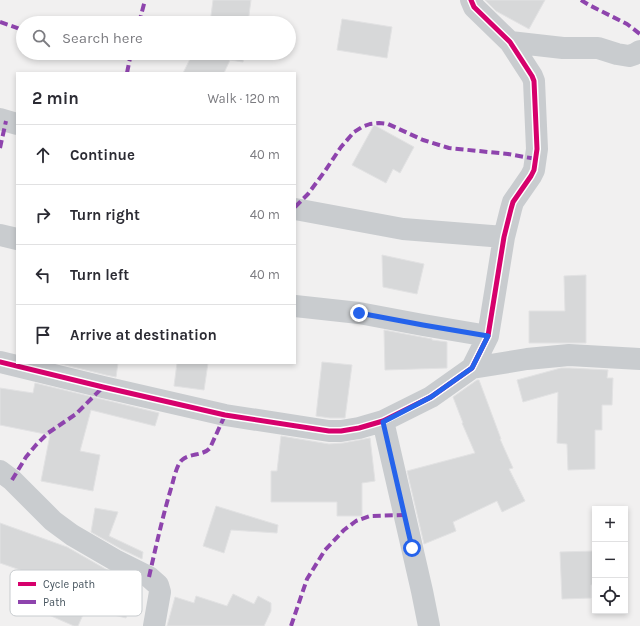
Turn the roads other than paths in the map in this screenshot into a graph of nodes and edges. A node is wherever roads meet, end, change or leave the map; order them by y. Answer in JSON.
{"nodes":[{"id":1,"x":471,"y":0,"type":"edge"},
{"id":2,"x":510,"y":42,"type":"junction"},
{"id":3,"x":636,"y":56,"type":"edge"},
{"id":4,"x":0,"y":119,"type":"edge"},
{"id":5,"x":16,"y":124,"type":"edge"},
{"id":6,"x":296,"y":209,"type":"edge"},
{"id":7,"x":0,"y":235,"type":"edge"},
{"id":8,"x":504,"y":237,"type":"junction"},
{"id":9,"x":16,"y":239,"type":"edge"},
{"id":10,"x":296,"y":306,"type":"edge"},
{"id":11,"x":488,"y":336,"type":"junction"},
{"id":12,"x":640,"y":359,"type":"edge"},
{"id":13,"x":0,"y":362,"type":"edge"},
{"id":14,"x":472,"y":368,"type":"junction"},
{"id":15,"x":383,"y":422,"type":"junction"},
{"id":16,"x":0,"y":471,"type":"edge"},
{"id":17,"x":135,"y":570,"type":"edge"},
{"id":18,"x":142,"y":574,"type":"edge"},
{"id":19,"x":154,"y":626,"type":"edge"},
{"id":20,"x":428,"y":626,"type":"edge"}],
"edges":[{"from":1,"to":2,"type":"street"},
{"from":2,"to":3,"type":"street"},
{"from":2,"to":8,"type":"street"},
{"from":4,"to":5,"type":"street"},
{"from":6,"to":8,"type":"street"},
{"from":7,"to":9,"type":"street"},
{"from":8,"to":11,"type":"street"},
{"from":10,"to":11,"type":"street"},
{"from":11,"to":14,"type":"street"},
{"from":12,"to":14,"type":"street"},
{"from":13,"to":15,"type":"street"},
{"from":14,"to":15,"type":"street"},
{"from":15,"to":20,"type":"street"},
{"from":16,"to":17,"type":"street"},
{"from":18,"to":19,"type":"street"}]}
